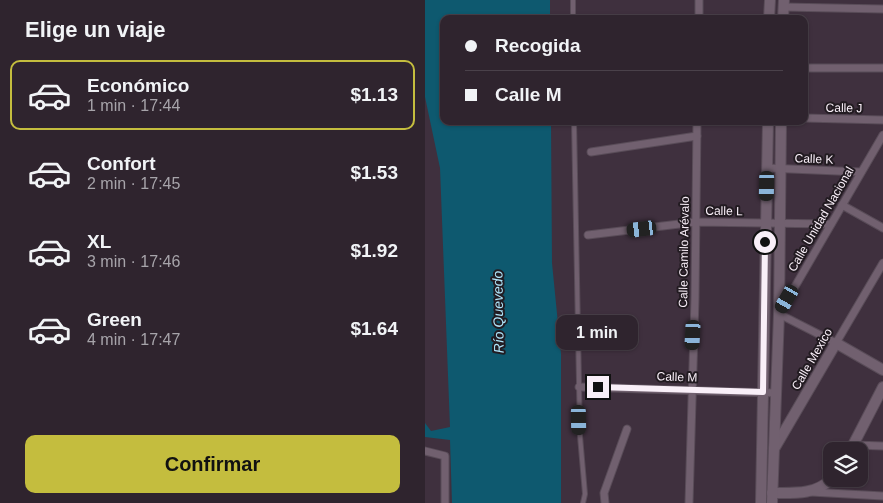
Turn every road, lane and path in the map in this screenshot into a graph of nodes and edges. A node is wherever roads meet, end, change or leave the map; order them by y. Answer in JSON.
{"nodes":[{"id":1,"x":573,"y":0,"type":"edge"},
{"id":2,"x":699,"y":0,"type":"edge"},
{"id":3,"x":770,"y":0,"type":"edge"},
{"id":4,"x":783,"y":4,"type":"edge"},
{"id":5,"x":883,"y":9,"type":"edge"},
{"id":6,"x":573,"y":15,"type":"edge"},
{"id":7,"x":699,"y":15,"type":"edge"},
{"id":8,"x":769,"y":15,"type":"edge"},
{"id":9,"x":808,"y":68,"type":"edge"},
{"id":10,"x":883,"y":68,"type":"edge"},
{"id":11,"x":808,"y":118,"type":"edge"},
{"id":12,"x":883,"y":120,"type":"edge"},
{"id":13,"x":574,"y":125,"type":"edge"},
{"id":14,"x":697,"y":125,"type":"edge"},
{"id":15,"x":768,"y":125,"type":"edge"},
{"id":16,"x":781,"y":125,"type":"edge"},
{"id":17,"x":883,"y":135,"type":"edge"},
{"id":18,"x":697,"y":136,"type":"junction"},
{"id":19,"x":591,"y":152,"type":"dead end"},
{"id":20,"x":767,"y":168,"type":"junction"},
{"id":21,"x":780,"y":168,"type":"junction"},
{"id":22,"x":861,"y":172,"type":"junction"},
{"id":23,"x":842,"y":205,"type":"junction"},
{"id":24,"x":695,"y":222,"type":"junction"},
{"id":25,"x":766,"y":223,"type":"junction"},
{"id":26,"x":779,"y":224,"type":"junction"},
{"id":27,"x":831,"y":224,"type":"junction"},
{"id":28,"x":883,"y":228,"type":"edge"},
{"id":29,"x":588,"y":235,"type":"dead end"},
{"id":30,"x":883,"y":263,"type":"edge"},
{"id":31,"x":779,"y":314,"type":"junction"},
{"id":32,"x":836,"y":343,"type":"junction"},
{"id":33,"x":883,"y":370,"type":"edge"},
{"id":34,"x":579,"y":387,"type":"junction"},
{"id":35,"x":883,"y":387,"type":"edge"},
{"id":36,"x":691,"y":390,"type":"junction"},
{"id":37,"x":763,"y":392,"type":"junction"},
{"id":38,"x":775,"y":393,"type":"junction"},
{"id":39,"x":627,"y":429,"type":"dead end"},
{"id":40,"x":855,"y":442,"type":"edge"},
{"id":41,"x":883,"y":446,"type":"edge"},
{"id":42,"x":868,"y":447,"type":"edge"},
{"id":43,"x":425,"y":451,"type":"edge"},
{"id":44,"x":773,"y":451,"type":"junction"},
{"id":45,"x":762,"y":466,"type":"junction"},
{"id":46,"x":823,"y":485,"type":"edge"},
{"id":47,"x":807,"y":492,"type":"junction"},
{"id":48,"x":883,"y":496,"type":"edge"},
{"id":49,"x":772,"y":498,"type":"edge"},
{"id":50,"x":445,"y":503,"type":"edge"},
{"id":51,"x":583,"y":503,"type":"edge"},
{"id":52,"x":605,"y":503,"type":"edge"},
{"id":53,"x":689,"y":503,"type":"edge"},
{"id":54,"x":761,"y":503,"type":"edge"}],
"edges":[{"from":1,"to":6,"type":"lane"},
{"from":2,"to":7,"type":"street"},
{"from":3,"to":8,"type":"main road"},
{"from":4,"to":5,"type":"street"},
{"from":9,"to":10,"type":"street"},
{"from":11,"to":12,"type":"street","name":"Calle J"},
{"from":13,"to":34,"type":"lane"},
{"from":14,"to":18,"type":"street","name":"Calle Camilo Arévalo"},
{"from":15,"to":20,"type":"main road"},
{"from":16,"to":21,"type":"main road"},
{"from":17,"to":22,"type":"street","name":"Calle Unidad Nacional"},
{"from":18,"to":19,"type":"street"},
{"from":18,"to":24,"type":"street","name":"Calle Camilo Arévalo"},
{"from":20,"to":21,"type":"street","name":"Calle K"},
{"from":20,"to":25,"type":"main road"},
{"from":21,"to":22,"type":"street","name":"Calle K"},
{"from":21,"to":26,"type":"main road"},
{"from":22,"to":23,"type":"street","name":"Calle Unidad Nacional"},
{"from":23,"to":27,"type":"street","name":"Calle Unidad Nacional"},
{"from":23,"to":28,"type":"street"},
{"from":24,"to":25,"type":"street","name":"Calle L"},
{"from":24,"to":29,"type":"street","name":"Calle L"},
{"from":24,"to":36,"type":"street","name":"Calle Camilo Arévalo"},
{"from":25,"to":26,"type":"street","name":"Calle L"},
{"from":25,"to":37,"type":"main road"},
{"from":26,"to":27,"type":"street","name":"Calle L"},
{"from":26,"to":31,"type":"main road"},
{"from":27,"to":31,"type":"street","name":"Calle Unidad Nacional"},
{"from":30,"to":32,"type":"street","name":"Calle Mexico"},
{"from":31,"to":32,"type":"street"},
{"from":31,"to":38,"type":"main road"},
{"from":32,"to":33,"type":"main road"},
{"from":32,"to":44,"type":"main road","name":"Calle Mexico"},
{"from":34,"to":36,"type":"street","name":"Calle M"},
{"from":34,"to":51,"type":"lane"},
{"from":35,"to":40,"type":"main road"},
{"from":36,"to":37,"type":"street","name":"Calle M"},
{"from":36,"to":53,"type":"street","name":"Calle Camilo Arévalo"},
{"from":37,"to":38,"type":"street","name":"Calle M"},
{"from":37,"to":45,"type":"main road"},
{"from":38,"to":44,"type":"main road"},
{"from":39,"to":52,"type":"street"},
{"from":41,"to":42,"type":"street"},
{"from":43,"to":50,"type":"street"},
{"from":44,"to":45,"type":"main road","name":"Calle Mexico"},
{"from":44,"to":49,"type":"main road"},
{"from":45,"to":54,"type":"main road"},
{"from":46,"to":47,"type":"main road"},
{"from":47,"to":48,"type":"street"},
{"from":47,"to":49,"type":"main road"}]}
